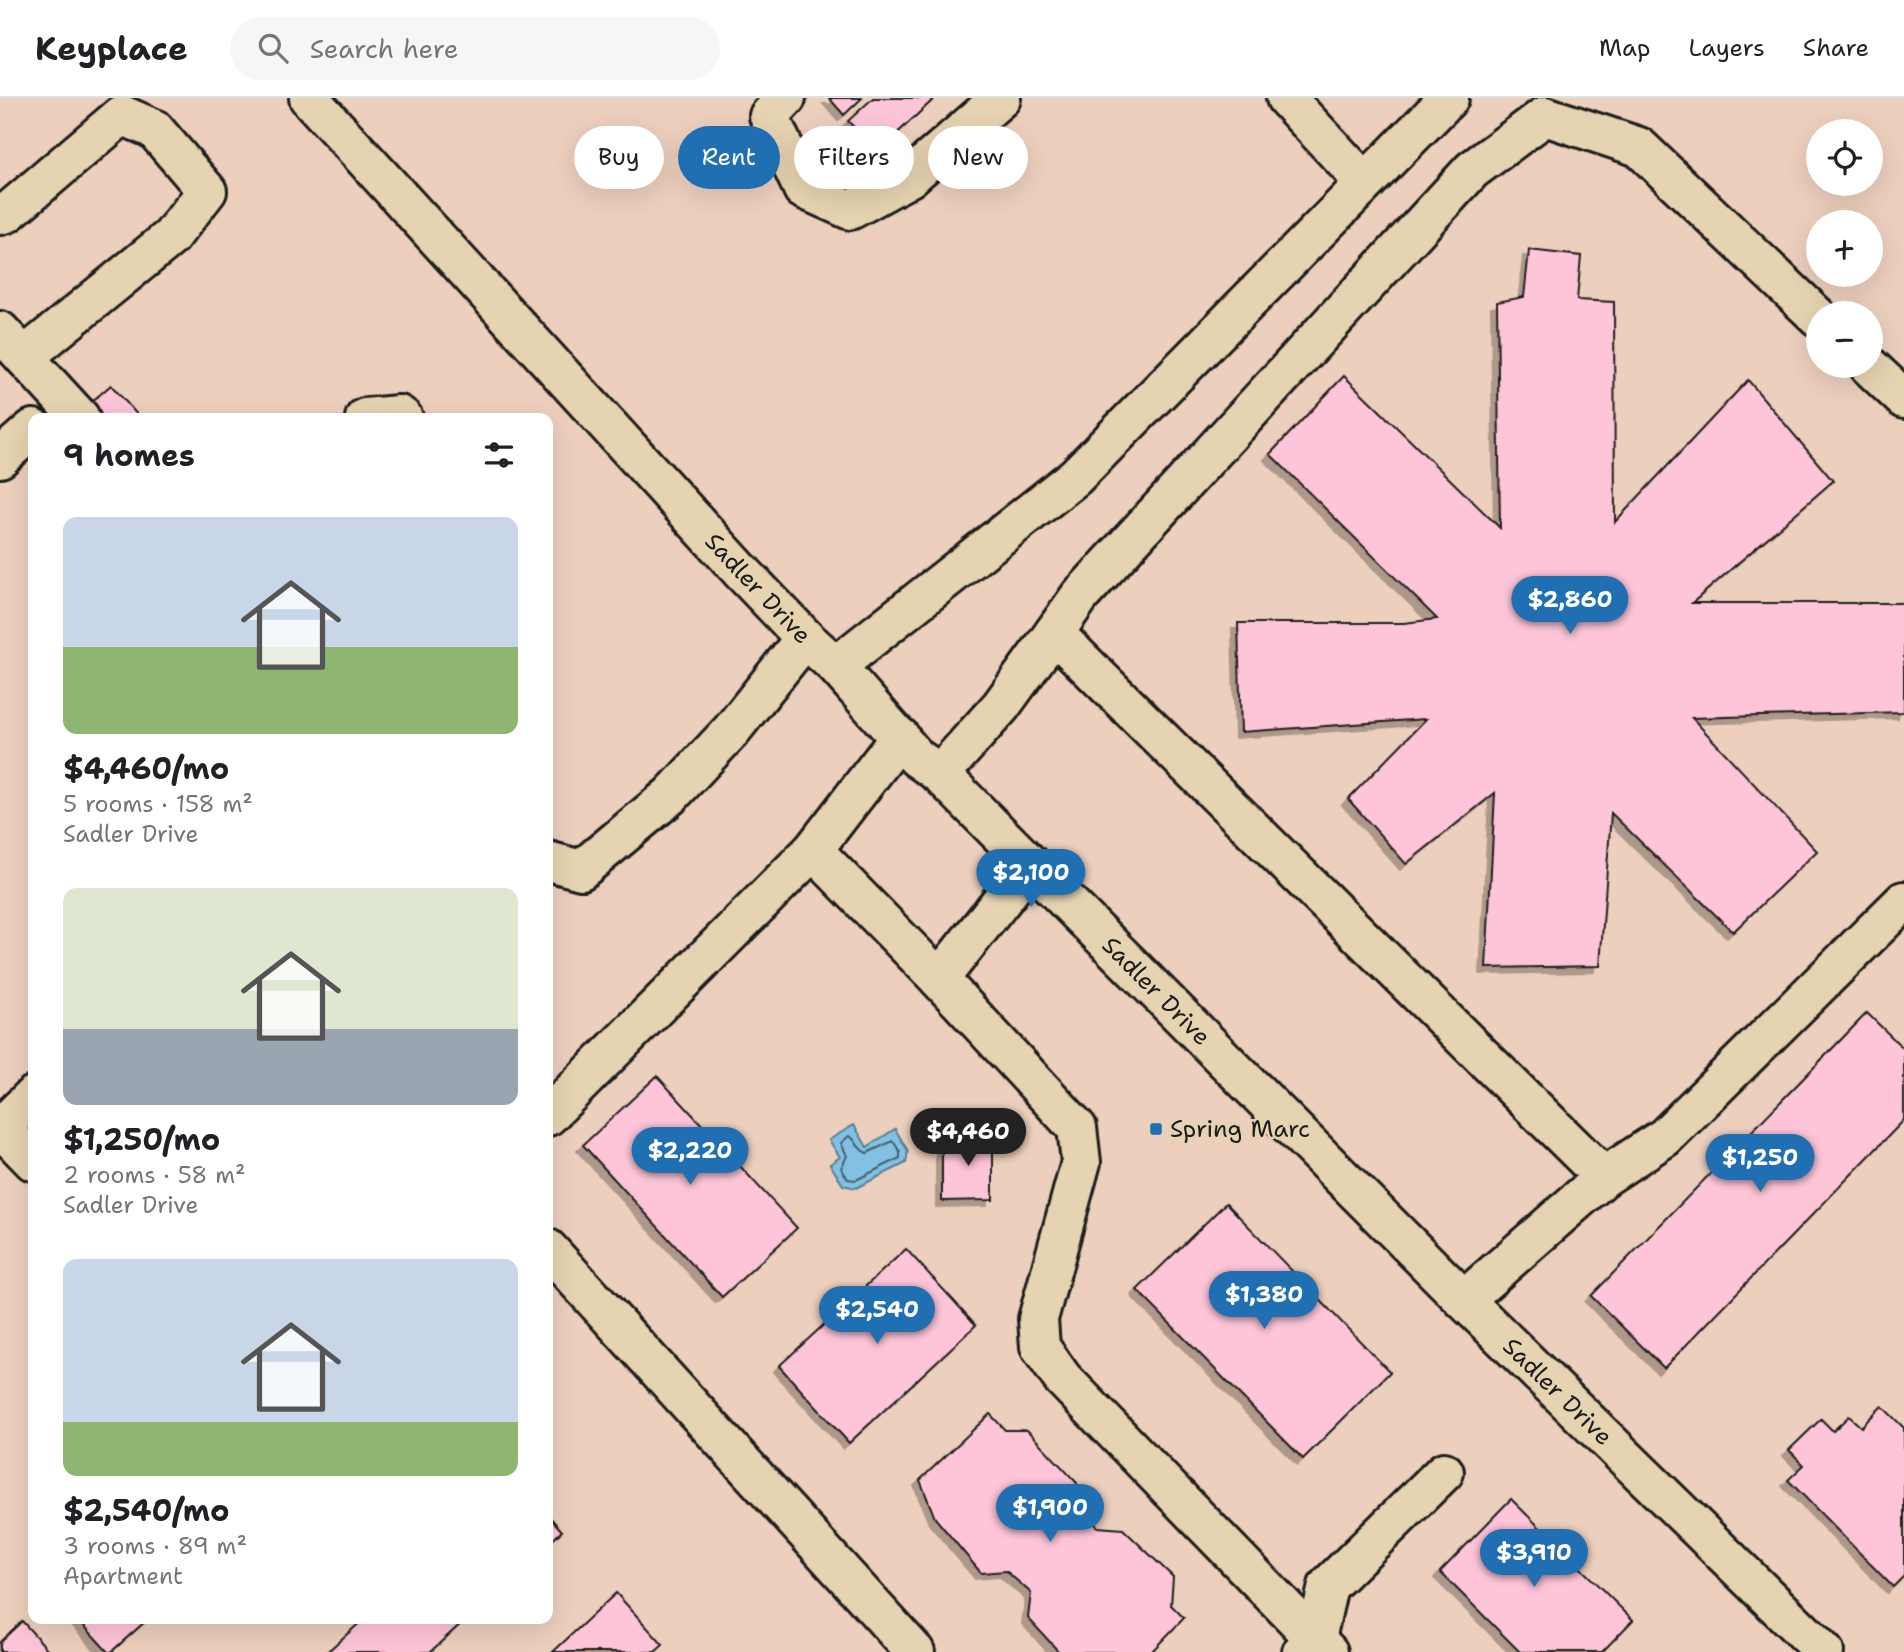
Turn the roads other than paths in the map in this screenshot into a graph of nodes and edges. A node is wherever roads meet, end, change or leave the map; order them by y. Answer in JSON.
{"nodes":[{"id":1,"x":309,"y":98,"type":"edge"},
{"id":2,"x":786,"y":98,"type":"edge"},
{"id":3,"x":1001,"y":98,"type":"edge"},
{"id":4,"x":1286,"y":98,"type":"edge"},
{"id":5,"x":1449,"y":98,"type":"edge"},
{"id":6,"x":1364,"y":182,"type":"junction"},
{"id":7,"x":0,"y":215,"type":"edge"},
{"id":8,"x":1806,"y":306,"type":"edge"},
{"id":9,"x":12,"y":344,"type":"edge"},
{"id":10,"x":1882,"y":378,"type":"edge"},
{"id":11,"x":1904,"y":399,"type":"edge"},
{"id":12,"x":64,"y":413,"type":"edge"},
{"id":13,"x":28,"y":433,"type":"edge"},
{"id":14,"x":0,"y":458,"type":"edge"},
{"id":15,"x":1054,"y":633,"type":"junction"},
{"id":16,"x":805,"y":638,"type":"junction"},
{"id":17,"x":836,"y":666,"type":"junction"},
{"id":18,"x":900,"y":737,"type":"junction"},
{"id":19,"x":940,"y":774,"type":"junction"},
{"id":20,"x":813,"y":850,"type":"junction"},
{"id":21,"x":553,"y":862,"type":"edge"},
{"id":22,"x":1029,"y":866,"type":"junction"},
{"id":23,"x":1904,"y":901,"type":"edge"},
{"id":24,"x":939,"y":979,"type":"junction"},
{"id":25,"x":28,"y":1102,"type":"edge"},
{"id":26,"x":553,"y":1111,"type":"edge"},
{"id":27,"x":0,"y":1128,"type":"edge"},
{"id":28,"x":28,"y":1156,"type":"edge"},
{"id":29,"x":1604,"y":1177,"type":"junction"},
{"id":30,"x":553,"y":1254,"type":"edge"},
{"id":31,"x":1464,"y":1300,"type":"junction"},
{"id":32,"x":1444,"y":1472,"type":"dead end"},
{"id":33,"x":1315,"y":1648,"type":"edge"},
{"id":34,"x":915,"y":1652,"type":"edge"},
{"id":35,"x":1824,"y":1652,"type":"edge"}],
"edges":[{"from":1,"to":16,"type":"street","name":"Sadler Drive"},
{"from":2,"to":3,"type":"street"},
{"from":4,"to":6,"type":"street"},
{"from":5,"to":6,"type":"street"},
{"from":6,"to":17,"type":"street"},
{"from":7,"to":9,"type":"street"},
{"from":8,"to":15,"type":"street"},
{"from":9,"to":12,"type":"street"},
{"from":10,"to":11,"type":"street"},
{"from":13,"to":14,"type":"street"},
{"from":15,"to":19,"type":"street"},
{"from":15,"to":29,"type":"street"},
{"from":16,"to":17,"type":"street","name":"Sadler Drive"},
{"from":16,"to":21,"type":"street"},
{"from":17,"to":18,"type":"street","name":"Sadler Drive"},
{"from":18,"to":19,"type":"street","name":"Sadler Drive"},
{"from":18,"to":20,"type":"street"},
{"from":19,"to":22,"type":"street","name":"Sadler Drive"},
{"from":20,"to":24,"type":"street"},
{"from":20,"to":26,"type":"street"},
{"from":22,"to":24,"type":"street"},
{"from":22,"to":31,"type":"street","name":"Sadler Drive"},
{"from":23,"to":29,"type":"street"},
{"from":24,"to":33,"type":"street"},
{"from":25,"to":27,"type":"street"},
{"from":27,"to":28,"type":"street"},
{"from":29,"to":31,"type":"street"},
{"from":30,"to":34,"type":"street"},
{"from":31,"to":35,"type":"street","name":"Sadler Drive"},
{"from":32,"to":33,"type":"street"}]}
